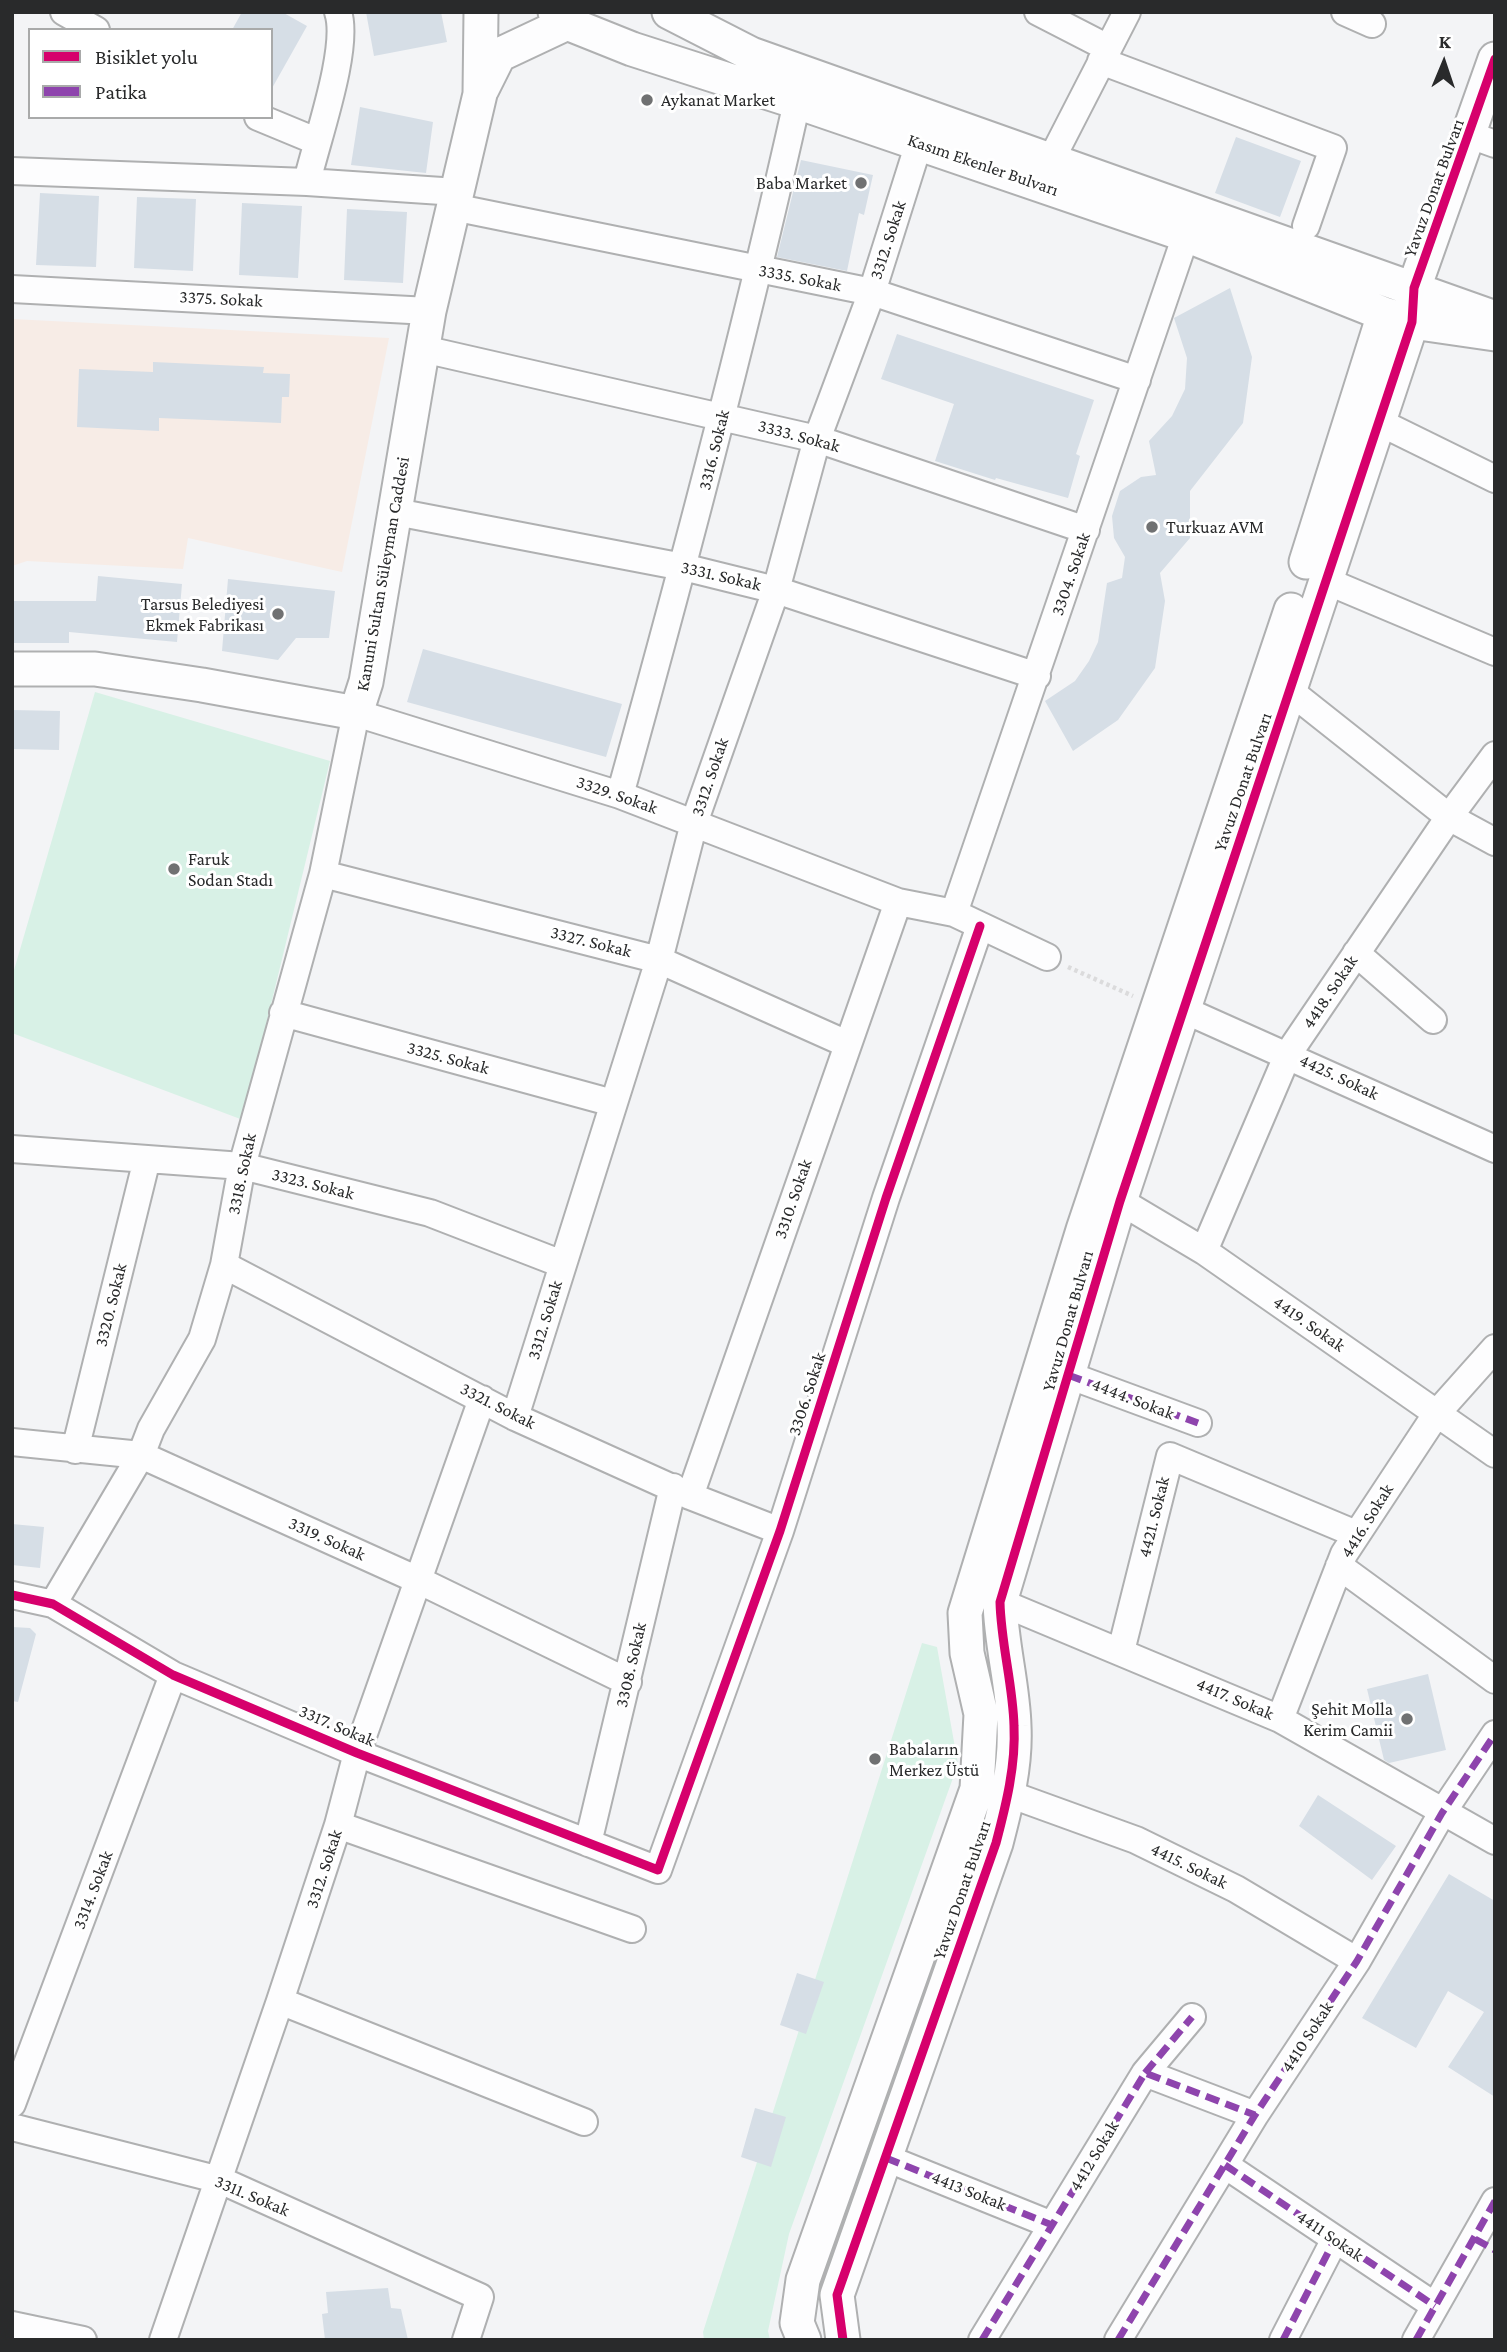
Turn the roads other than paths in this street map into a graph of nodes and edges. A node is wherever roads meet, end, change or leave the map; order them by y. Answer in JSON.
{"nodes":[{"id":1,"x":64,"y":12,"type":"edge"},
{"id":2,"x":338,"y":12,"type":"edge"},
{"id":3,"x":481,"y":12,"type":"edge"},
{"id":4,"x":670,"y":12,"type":"edge"},
{"id":5,"x":1038,"y":12,"type":"edge"},
{"id":6,"x":1127,"y":12,"type":"edge"},
{"id":7,"x":1345,"y":12,"type":"edge"},
{"id":8,"x":564,"y":16,"type":"edge"},
{"id":9,"x":1372,"y":24,"type":"dead end"},
{"id":10,"x":92,"y":28,"type":"edge"},
{"id":11,"x":1104,"y":54,"type":"junction"},
{"id":12,"x":1495,"y":59,"type":"edge"},
{"id":13,"x":480,"y":94,"type":"junction"},
{"id":14,"x":797,"y":102,"type":"junction"},
{"id":15,"x":263,"y":119,"type":"edge"},
{"id":16,"x":1482,"y":140,"type":"edge"},
{"id":17,"x":316,"y":141,"type":"junction"},
{"id":18,"x":919,"y":143,"type":"junction"},
{"id":19,"x":1051,"y":160,"type":"junction"},
{"id":20,"x":12,"y":171,"type":"edge"},
{"id":21,"x":307,"y":183,"type":"junction"},
{"id":22,"x":455,"y":200,"type":"junction"},
{"id":23,"x":1306,"y":226,"type":"dead end"},
{"id":24,"x":1186,"y":235,"type":"junction"},
{"id":25,"x":759,"y":270,"type":"junction"},
{"id":26,"x":1414,"y":288,"type":"junction"},
{"id":27,"x":12,"y":289,"type":"edge"},
{"id":28,"x":872,"y":292,"type":"junction"},
{"id":29,"x":429,"y":311,"type":"junction"},
{"id":30,"x":1398,"y":318,"type":"junction"},
{"id":31,"x":1495,"y":318,"type":"edge"},
{"id":32,"x":1495,"y":334,"type":"edge"},
{"id":33,"x":423,"y":348,"type":"junction"},
{"id":34,"x":1137,"y":380,"type":"junction"},
{"id":35,"x":722,"y":416,"type":"junction"},
{"id":36,"x":1377,"y":421,"type":"junction"},
{"id":37,"x":817,"y":439,"type":"junction"},
{"id":38,"x":1495,"y":479,"type":"edge"},
{"id":39,"x":396,"y":512,"type":"junction"},
{"id":40,"x":1087,"y":530,"type":"junction"},
{"id":41,"x":684,"y":567,"type":"junction"},
{"id":42,"x":1324,"y":580,"type":"junction"},
{"id":43,"x":776,"y":590,"type":"junction"},
{"id":44,"x":1495,"y":652,"type":"edge"},
{"id":45,"x":12,"y":669,"type":"edge"},
{"id":46,"x":1037,"y":676,"type":"junction"},
{"id":47,"x":1290,"y":691,"type":"junction"},
{"id":48,"x":356,"y":713,"type":"junction"},
{"id":49,"x":1495,"y":755,"type":"edge"},
{"id":50,"x":620,"y":794,"type":"junction"},
{"id":51,"x":1449,"y":817,"type":"junction"},
{"id":52,"x":694,"y":823,"type":"junction"},
{"id":53,"x":1495,"y":842,"type":"edge"},
{"id":54,"x":323,"y":874,"type":"junction"},
{"id":55,"x":898,"y":902,"type":"junction"},
{"id":56,"x":954,"y":913,"type":"junction"},
{"id":57,"x":980,"y":926,"type":"junction"},
{"id":58,"x":1356,"y":953,"type":"junction"},
{"id":59,"x":659,"y":960,"type":"junction"},
{"id":60,"x":1053,"y":960,"type":"road end"},
{"id":61,"x":1182,"y":1009,"type":"junction"},
{"id":62,"x":283,"y":1013,"type":"junction"},
{"id":63,"x":1433,"y":1020,"type":"dead end"},
{"id":64,"x":847,"y":1044,"type":"junction"},
{"id":65,"x":1288,"y":1054,"type":"junction"},
{"id":66,"x":613,"y":1103,"type":"junction"},
{"id":67,"x":12,"y":1149,"type":"edge"},
{"id":68,"x":1495,"y":1149,"type":"edge"},
{"id":69,"x":147,"y":1159,"type":"junction"},
{"id":70,"x":242,"y":1166,"type":"junction"},
{"id":71,"x":1120,"y":1201,"type":"junction"},
{"id":72,"x":1203,"y":1251,"type":"junction"},
{"id":73,"x":562,"y":1264,"type":"junction"},
{"id":74,"x":223,"y":1265,"type":"junction"},
{"id":75,"x":1495,"y":1348,"type":"edge"},
{"id":76,"x":1068,"y":1375,"type":"junction"},
{"id":77,"x":482,"y":1399,"type":"junction"},
{"id":78,"x":1437,"y":1413,"type":"junction"},
{"id":79,"x":515,"y":1417,"type":"junction"},
{"id":80,"x":1198,"y":1423,"type":"dead end"},
{"id":81,"x":12,"y":1442,"type":"edge"},
{"id":82,"x":75,"y":1450,"type":"junction"},
{"id":83,"x":1495,"y":1454,"type":"edge"},
{"id":84,"x":141,"y":1455,"type":"junction"},
{"id":85,"x":682,"y":1491,"type":"junction"},
{"id":86,"x":780,"y":1531,"type":"junction"},
{"id":87,"x":1356,"y":1534,"type":"junction"},
{"id":88,"x":1339,"y":1566,"type":"junction"},
{"id":89,"x":420,"y":1581,"type":"junction"},
{"id":90,"x":12,"y":1595,"type":"edge"},
{"id":91,"x":1000,"y":1602,"type":"junction"},
{"id":92,"x":53,"y":1604,"type":"junction"},
{"id":93,"x":1121,"y":1651,"type":"junction"},
{"id":94,"x":173,"y":1675,"type":"junction"},
{"id":95,"x":1495,"y":1680,"type":"edge"},
{"id":96,"x":628,"y":1682,"type":"junction"},
{"id":97,"x":1280,"y":1718,"type":"junction"},
{"id":98,"x":1495,"y":1734,"type":"edge"},
{"id":99,"x":357,"y":1753,"type":"junction"},
{"id":100,"x":1009,"y":1794,"type":"junction"},
{"id":101,"x":1442,"y":1813,"type":"junction"},
{"id":102,"x":338,"y":1825,"type":"junction"},
{"id":103,"x":1495,"y":1842,"type":"edge"},
{"id":104,"x":588,"y":1843,"type":"junction"},
{"id":105,"x":658,"y":1870,"type":"joint"},
{"id":106,"x":632,"y":1929,"type":"dead end"},
{"id":107,"x":1357,"y":1961,"type":"junction"},
{"id":108,"x":280,"y":2001,"type":"junction"},
{"id":109,"x":1192,"y":2017,"type":"dead end"},
{"id":110,"x":1145,"y":2073,"type":"junction"},
{"id":111,"x":12,"y":2104,"type":"edge"},
{"id":112,"x":1255,"y":2115,"type":"junction"},
{"id":113,"x":584,"y":2122,"type":"dead end"},
{"id":114,"x":12,"y":2127,"type":"edge"},
{"id":115,"x":886,"y":2158,"type":"junction"},
{"id":116,"x":1225,"y":2165,"type":"junction"},
{"id":117,"x":220,"y":2180,"type":"junction"},
{"id":118,"x":1495,"y":2202,"type":"edge"},
{"id":119,"x":1052,"y":2225,"type":"junction"},
{"id":120,"x":1335,"y":2239,"type":"junction"},
{"id":121,"x":1485,"y":2244,"type":"edge"},
{"id":122,"x":1435,"y":2306,"type":"junction"},
{"id":123,"x":12,"y":2325,"type":"edge"},
{"id":124,"x":83,"y":2340,"type":"edge"},
{"id":125,"x":163,"y":2340,"type":"edge"},
{"id":126,"x":466,"y":2340,"type":"edge"},
{"id":127,"x":804,"y":2340,"type":"edge"},
{"id":128,"x":843,"y":2340,"type":"edge"},
{"id":129,"x":982,"y":2340,"type":"edge"},
{"id":130,"x":1118,"y":2340,"type":"edge"},
{"id":131,"x":1283,"y":2340,"type":"edge"},
{"id":132,"x":1416,"y":2340,"type":"edge"}],
"edges":[{"from":1,"to":10,"type":"street"},
{"from":2,"to":17,"type":"street"},
{"from":3,"to":13,"type":"street"},
{"from":4,"to":19,"type":"street","name":"Kasım Ekenler Bulvarı"},
{"from":5,"to":11,"type":"street"},
{"from":6,"to":11,"type":"street"},
{"from":7,"to":9,"type":"street"},
{"from":8,"to":13,"type":"street"},
{"from":8,"to":14,"type":"street","name":"Kasım Ekenler Bulvarı"},
{"from":11,"to":19,"type":"street"},
{"from":11,"to":23,"type":"street"},
{"from":12,"to":16,"type":"street","name":"Yavuz Donat Bulvarı"},
{"from":13,"to":22,"type":"street","name":"Kanuni Sultan Süleyman Caddesi"},
{"from":14,"to":18,"type":"street","name":"Kasım Ekenler Bulvarı"},
{"from":14,"to":25,"type":"street","name":"3316. Sokak"},
{"from":15,"to":17,"type":"street"},
{"from":16,"to":26,"type":"street","name":"Yavuz Donat Bulvarı"},
{"from":17,"to":21,"type":"street"},
{"from":18,"to":24,"type":"street","name":"Kasım Ekenler Bulvarı"},
{"from":18,"to":28,"type":"street","name":"3312. Sokak"},
{"from":19,"to":26,"type":"street","name":"Kasım Ekenler Bulvarı"},
{"from":20,"to":21,"type":"street","name":"3335. Sokak"},
{"from":21,"to":22,"type":"street","name":"3335. Sokak"},
{"from":22,"to":25,"type":"street","name":"3335. Sokak"},
{"from":22,"to":29,"type":"street","name":"Kanuni Sultan Süleyman Caddesi"},
{"from":24,"to":30,"type":"street","name":"Kasım Ekenler Bulvarı"},
{"from":24,"to":34,"type":"street","name":"3304. Sokak"},
{"from":25,"to":28,"type":"street","name":"3335. Sokak"},
{"from":25,"to":35,"type":"street","name":"3316. Sokak"},
{"from":26,"to":30,"type":"street"},
{"from":26,"to":31,"type":"street","name":"Kasım Ekenler Bulvarı"},
{"from":27,"to":29,"type":"street","name":"3375. Sokak"},
{"from":28,"to":34,"type":"street","name":"3335. Sokak"},
{"from":28,"to":37,"type":"street","name":"3312. Sokak"},
{"from":29,"to":33,"type":"street","name":"Kanuni Sultan Süleyman Caddesi"},
{"from":30,"to":32,"type":"street","name":"Kasım Ekenler Bulvarı"},
{"from":30,"to":36,"type":"street","name":"Yavuz Donat Bulvarı"},
{"from":30,"to":127,"type":"street","name":"Yavuz Donat Bulvarı"},
{"from":33,"to":35,"type":"street","name":"3333. Sokak"},
{"from":33,"to":39,"type":"street","name":"Kanuni Sultan Süleyman Caddesi"},
{"from":34,"to":40,"type":"street","name":"3304. Sokak"},
{"from":35,"to":37,"type":"street","name":"3333. Sokak"},
{"from":35,"to":41,"type":"street","name":"3316. Sokak"},
{"from":36,"to":38,"type":"street"},
{"from":36,"to":42,"type":"street","name":"Yavuz Donat Bulvarı"},
{"from":37,"to":40,"type":"street","name":"3333. Sokak"},
{"from":37,"to":43,"type":"street","name":"3312. Sokak"},
{"from":39,"to":41,"type":"street","name":"3331. Sokak"},
{"from":39,"to":48,"type":"street","name":"Kanuni Sultan Süleyman Caddesi"},
{"from":40,"to":46,"type":"street","name":"3304. Sokak"},
{"from":41,"to":43,"type":"street","name":"3331. Sokak"},
{"from":41,"to":50,"type":"street","name":"3316. Sokak"},
{"from":42,"to":44,"type":"street"},
{"from":42,"to":47,"type":"street","name":"Yavuz Donat Bulvarı"},
{"from":43,"to":46,"type":"street","name":"3331. Sokak"},
{"from":43,"to":52,"type":"street","name":"3312. Sokak"},
{"from":45,"to":48,"type":"street","name":"Kanuni Sultan Süleyman Caddesi"},
{"from":46,"to":56,"type":"street","name":"3304. Sokak"},
{"from":47,"to":51,"type":"street"},
{"from":47,"to":61,"type":"street","name":"Yavuz Donat Bulvarı"},
{"from":48,"to":50,"type":"street","name":"3329. Sokak"},
{"from":48,"to":54,"type":"street","name":"3318. Sokak"},
{"from":49,"to":51,"type":"street","name":"4418. Sokak"},
{"from":50,"to":52,"type":"street","name":"3329. Sokak"},
{"from":51,"to":53,"type":"street"},
{"from":51,"to":58,"type":"street","name":"4418. Sokak"},
{"from":52,"to":55,"type":"street","name":"3329. Sokak"},
{"from":52,"to":59,"type":"street","name":"3312. Sokak"},
{"from":54,"to":59,"type":"street","name":"3327. Sokak"},
{"from":54,"to":62,"type":"street","name":"3318. Sokak"},
{"from":55,"to":56,"type":"street","name":"3329. Sokak"},
{"from":55,"to":64,"type":"street","name":"3310. Sokak"},
{"from":56,"to":57,"type":"street","name":"3329. Sokak"},
{"from":57,"to":60,"type":"street","name":"3329. Sokak"},
{"from":57,"to":86,"type":"street","name":"3306. Sokak"},
{"from":58,"to":63,"type":"street"},
{"from":58,"to":65,"type":"street","name":"4418. Sokak"},
{"from":59,"to":64,"type":"street","name":"3327. Sokak"},
{"from":59,"to":66,"type":"street","name":"3312. Sokak"},
{"from":61,"to":65,"type":"street","name":"4425. Sokak"},
{"from":61,"to":71,"type":"street","name":"Yavuz Donat Bulvarı"},
{"from":62,"to":66,"type":"street","name":"3325. Sokak"},
{"from":62,"to":70,"type":"street","name":"3318. Sokak"},
{"from":64,"to":85,"type":"street","name":"3310. Sokak"},
{"from":65,"to":68,"type":"street","name":"4425. Sokak"},
{"from":65,"to":72,"type":"street","name":"4418. Sokak"},
{"from":66,"to":73,"type":"street","name":"3312. Sokak"},
{"from":67,"to":69,"type":"street","name":"3323. Sokak"},
{"from":69,"to":70,"type":"street","name":"3323. Sokak"},
{"from":69,"to":82,"type":"street","name":"3320. Sokak"},
{"from":70,"to":73,"type":"street","name":"3323. Sokak"},
{"from":70,"to":74,"type":"street","name":"3318. Sokak"},
{"from":71,"to":72,"type":"street","name":"4419. Sokak"},
{"from":71,"to":76,"type":"street","name":"Yavuz Donat Bulvarı"},
{"from":72,"to":78,"type":"street","name":"4419. Sokak"},
{"from":73,"to":79,"type":"street","name":"3312. Sokak"},
{"from":74,"to":77,"type":"street","name":"3321. Sokak"},
{"from":74,"to":84,"type":"street","name":"3318. Sokak"},
{"from":75,"to":78,"type":"street","name":"4416. Sokak"},
{"from":76,"to":80,"type":"street","name":"4444. Sokak"},
{"from":76,"to":91,"type":"street","name":"Yavuz Donat Bulvarı"},
{"from":77,"to":79,"type":"street","name":"3321. Sokak"},
{"from":77,"to":89,"type":"street","name":"3312. Sokak"},
{"from":78,"to":83,"type":"street","name":"4419. Sokak"},
{"from":78,"to":87,"type":"street","name":"4416. Sokak"},
{"from":79,"to":85,"type":"street","name":"3321. Sokak"},
{"from":81,"to":82,"type":"street","name":"3319. Sokak"},
{"from":82,"to":84,"type":"street","name":"3319. Sokak"},
{"from":84,"to":89,"type":"street","name":"3319. Sokak"},
{"from":84,"to":92,"type":"street","name":"3318. Sokak"},
{"from":85,"to":86,"type":"street","name":"3321. Sokak"},
{"from":85,"to":96,"type":"street","name":"3308. Sokak"},
{"from":86,"to":105,"type":"street","name":"3306. Sokak"},
{"from":87,"to":88,"type":"street","name":"4416. Sokak"},
{"from":87,"to":93,"type":"street","name":"4421. Sokak"},
{"from":88,"to":95,"type":"street"},
{"from":88,"to":97,"type":"street","name":"4416. Sokak"},
{"from":89,"to":96,"type":"street","name":"3319. Sokak"},
{"from":89,"to":99,"type":"street","name":"3312. Sokak"},
{"from":90,"to":92,"type":"street","name":"3317. Sokak"},
{"from":91,"to":93,"type":"street","name":"4417. Sokak"},
{"from":91,"to":100,"type":"street","name":"Yavuz Donat Bulvarı"},
{"from":92,"to":94,"type":"street","name":"3317. Sokak"},
{"from":93,"to":97,"type":"street","name":"4417. Sokak"},
{"from":94,"to":99,"type":"street","name":"3317. Sokak"},
{"from":94,"to":111,"type":"street","name":"3314. Sokak"},
{"from":96,"to":104,"type":"street","name":"3308. Sokak"},
{"from":97,"to":101,"type":"street","name":"4417. Sokak"},
{"from":98,"to":101,"type":"street","name":"4410 Sokak"},
{"from":99,"to":102,"type":"street","name":"3312. Sokak"},
{"from":99,"to":104,"type":"street","name":"3317. Sokak"},
{"from":100,"to":107,"type":"street","name":"4415. Sokak"},
{"from":100,"to":115,"type":"street","name":"Yavuz Donat Bulvarı"},
{"from":101,"to":103,"type":"street","name":"4417. Sokak"},
{"from":101,"to":107,"type":"street","name":"4410 Sokak"},
{"from":102,"to":106,"type":"street"},
{"from":102,"to":108,"type":"street","name":"3312. Sokak"},
{"from":104,"to":105,"type":"street","name":"3317. Sokak"},
{"from":107,"to":112,"type":"street","name":"4410 Sokak"},
{"from":108,"to":113,"type":"street"},
{"from":108,"to":117,"type":"street","name":"3312. Sokak"},
{"from":109,"to":110,"type":"street","name":"4412 Sokak"},
{"from":110,"to":112,"type":"street"},
{"from":110,"to":119,"type":"street","name":"4412 Sokak"},
{"from":112,"to":116,"type":"street","name":"4410 Sokak"},
{"from":114,"to":117,"type":"street","name":"3311. Sokak"},
{"from":115,"to":119,"type":"street","name":"4413 Sokak"},
{"from":115,"to":128,"type":"street","name":"Yavuz Donat Bulvarı"},
{"from":116,"to":120,"type":"street","name":"4411 Sokak"},
{"from":116,"to":130,"type":"street","name":"4410 Sokak"},
{"from":117,"to":125,"type":"street","name":"3312. Sokak"},
{"from":117,"to":126,"type":"street","name":"3311. Sokak"},
{"from":118,"to":121,"type":"street"},
{"from":119,"to":129,"type":"street","name":"4412 Sokak"},
{"from":120,"to":122,"type":"street","name":"4411 Sokak"},
{"from":120,"to":131,"type":"street"},
{"from":121,"to":122,"type":"street"},
{"from":122,"to":132,"type":"street"},
{"from":123,"to":124,"type":"street"}]}
